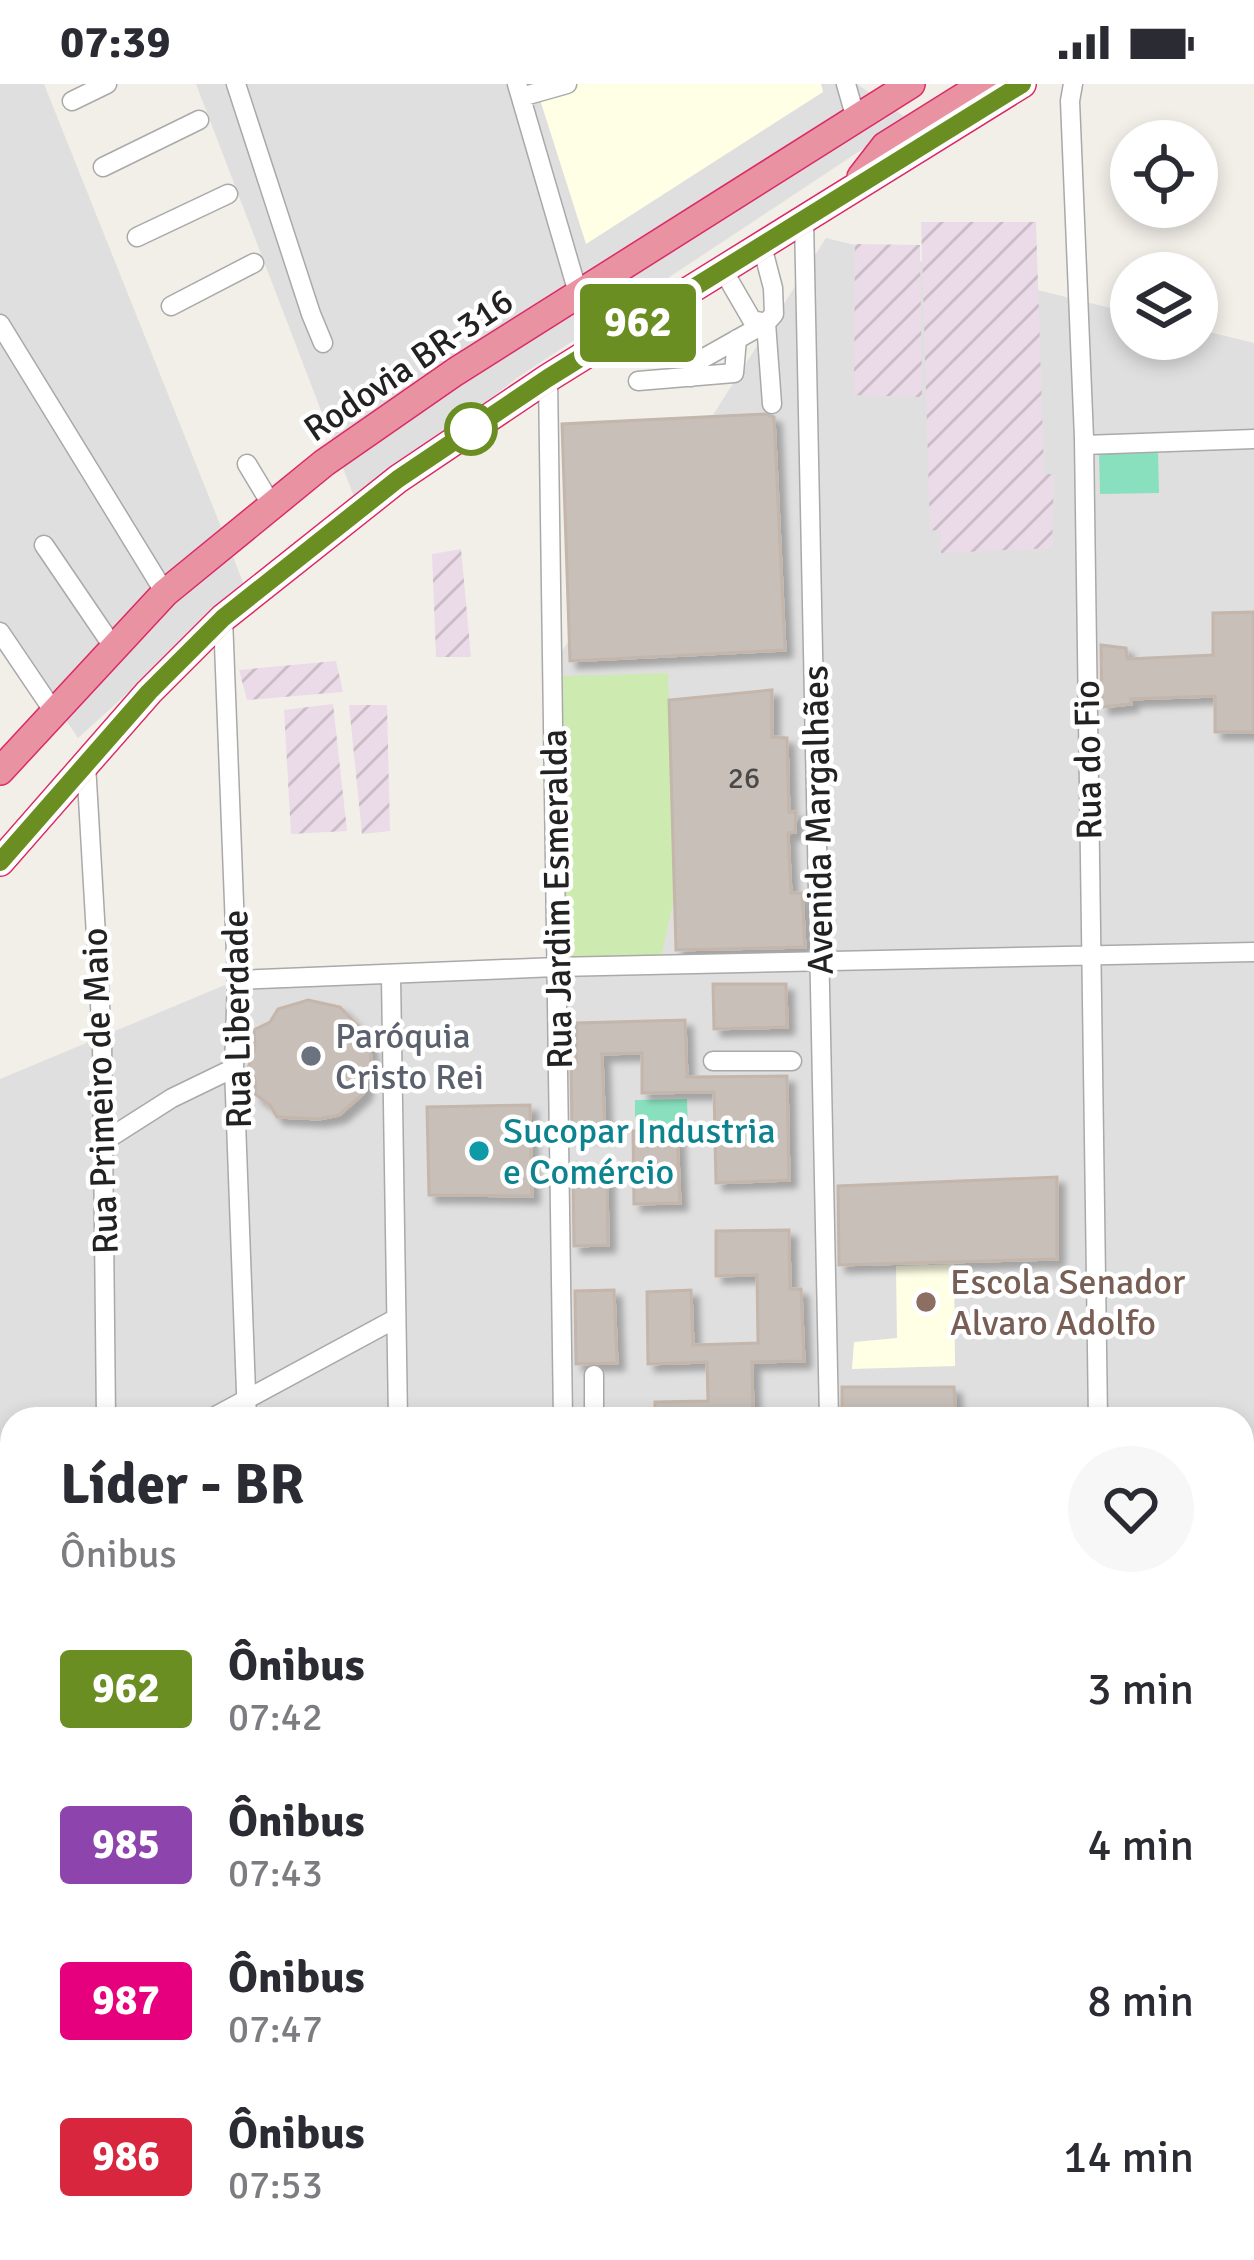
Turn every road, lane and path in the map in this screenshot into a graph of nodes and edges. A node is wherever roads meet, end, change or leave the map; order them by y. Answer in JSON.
{"nodes":[{"id":1,"x":107,"y":84,"type":"edge"},
{"id":2,"x":236,"y":84,"type":"edge"},
{"id":3,"x":568,"y":84,"type":"edge"},
{"id":4,"x":846,"y":84,"type":"edge"},
{"id":5,"x":911,"y":84,"type":"edge"},
{"id":6,"x":984,"y":84,"type":"edge"},
{"id":7,"x":1022,"y":84,"type":"edge"},
{"id":8,"x":519,"y":90,"type":"edge"},
{"id":9,"x":1069,"y":90,"type":"edge"},
{"id":10,"x":72,"y":101,"type":"dead end"},
{"id":11,"x":856,"y":118,"type":"junction"},
{"id":12,"x":200,"y":120,"type":"dead end"},
{"id":13,"x":104,"y":167,"type":"dead end"},
{"id":14,"x":228,"y":194,"type":"dead end"},
{"id":15,"x":847,"y":194,"type":"junction"},
{"id":16,"x":804,"y":220,"type":"junction"},
{"id":17,"x":137,"y":237,"type":"dead end"},
{"id":18,"x":762,"y":246,"type":"junction"},
{"id":19,"x":254,"y":263,"type":"dead end"},
{"id":20,"x":723,"y":270,"type":"junction"},
{"id":21,"x":578,"y":293,"type":"junction"},
{"id":22,"x":171,"y":307,"type":"dead end"},
{"id":23,"x":766,"y":323,"type":"junction"},
{"id":24,"x":0,"y":324,"type":"edge"},
{"id":25,"x":323,"y":343,"type":"dead end"},
{"id":26,"x":548,"y":378,"type":"junction"},
{"id":27,"x":638,"y":380,"type":"dead end"},
{"id":28,"x":772,"y":404,"type":"dead end"},
{"id":29,"x":1254,"y":439,"type":"edge"},
{"id":30,"x":1084,"y":445,"type":"junction"},
{"id":31,"x":247,"y":464,"type":"dead end"},
{"id":32,"x":271,"y":504,"type":"junction"},
{"id":33,"x":44,"y":545,"type":"dead end"},
{"id":34,"x":165,"y":593,"type":"junction"},
{"id":35,"x":223,"y":618,"type":"junction"},
{"id":36,"x":0,"y":632,"type":"edge"},
{"id":37,"x":114,"y":649,"type":"junction"},
{"id":38,"x":54,"y":712,"type":"junction"},
{"id":39,"x":86,"y":764,"type":"junction"},
{"id":40,"x":0,"y":771,"type":"edge"},
{"id":41,"x":0,"y":862,"type":"edge"},
{"id":42,"x":1254,"y":952,"type":"edge"},
{"id":43,"x":1088,"y":955,"type":"junction"},
{"id":44,"x":820,"y":963,"type":"junction"},
{"id":45,"x":556,"y":967,"type":"junction"},
{"id":46,"x":391,"y":976,"type":"junction"},
{"id":47,"x":237,"y":980,"type":"junction"},
{"id":48,"x":792,"y":1060,"type":"dead end"},
{"id":49,"x":713,"y":1061,"type":"dead end"},
{"id":50,"x":234,"y":1068,"type":"junction"},
{"id":51,"x":103,"y":1142,"type":"junction"},
{"id":52,"x":395,"y":1318,"type":"junction"},
{"id":53,"x":594,"y":1375,"type":"dead end"},
{"id":54,"x":106,"y":1407,"type":"edge"},
{"id":55,"x":246,"y":1407,"type":"edge"},
{"id":56,"x":251,"y":1407,"type":"edge"},
{"id":57,"x":398,"y":1407,"type":"edge"},
{"id":58,"x":563,"y":1407,"type":"edge"},
{"id":59,"x":594,"y":1407,"type":"edge"},
{"id":60,"x":829,"y":1407,"type":"edge"},
{"id":61,"x":1098,"y":1407,"type":"edge"}],
"edges":[{"from":1,"to":10,"type":"street"},
{"from":2,"to":25,"type":"street"},
{"from":3,"to":8,"type":"street"},
{"from":4,"to":11,"type":"street"},
{"from":5,"to":11,"type":"highway","name":"Rodovia BR-316"},
{"from":6,"to":15,"type":"highway"},
{"from":7,"to":15,"type":"highway"},
{"from":8,"to":21,"type":"street"},
{"from":9,"to":30,"type":"street","name":"Rua do Fio"},
{"from":11,"to":21,"type":"highway","name":"Rodovia BR-316"},
{"from":12,"to":13,"type":"street"},
{"from":14,"to":17,"type":"street"},
{"from":15,"to":16,"type":"highway"},
{"from":16,"to":18,"type":"highway"},
{"from":16,"to":44,"type":"street","name":"Avenida Margalhães"},
{"from":18,"to":20,"type":"highway"},
{"from":18,"to":23,"type":"street"},
{"from":19,"to":22,"type":"street"},
{"from":20,"to":23,"type":"street"},
{"from":20,"to":26,"type":"highway"},
{"from":21,"to":32,"type":"highway","name":"Rodovia BR-316"},
{"from":23,"to":27,"type":"street"},
{"from":23,"to":28,"type":"street"},
{"from":24,"to":34,"type":"street"},
{"from":26,"to":35,"type":"highway"},
{"from":26,"to":45,"type":"street","name":"Rua Jardim Esmeralda"},
{"from":29,"to":30,"type":"street"},
{"from":30,"to":43,"type":"street","name":"Rua do Fio"},
{"from":31,"to":32,"type":"street"},
{"from":32,"to":34,"type":"highway","name":"Rodovia BR-316"},
{"from":33,"to":37,"type":"street"},
{"from":34,"to":37,"type":"highway","name":"Rodovia BR-316"},
{"from":35,"to":39,"type":"highway"},
{"from":35,"to":47,"type":"street","name":"Rua Liberdade"},
{"from":36,"to":38,"type":"street"},
{"from":37,"to":38,"type":"highway","name":"Rodovia BR-316"},
{"from":38,"to":40,"type":"highway","name":"Rodovia BR-316"},
{"from":39,"to":41,"type":"highway"},
{"from":39,"to":51,"type":"street","name":"Rua Primeiro de Maio"},
{"from":42,"to":43,"type":"street"},
{"from":43,"to":44,"type":"street"},
{"from":43,"to":61,"type":"street","name":"Rua do Fio"},
{"from":44,"to":45,"type":"street"},
{"from":44,"to":60,"type":"street","name":"Avenida Margalhães"},
{"from":45,"to":46,"type":"street"},
{"from":45,"to":58,"type":"street","name":"Rua Jardim Esmeralda"},
{"from":46,"to":47,"type":"street"},
{"from":46,"to":52,"type":"street"},
{"from":47,"to":50,"type":"street","name":"Rua Liberdade"},
{"from":48,"to":49,"type":"street"},
{"from":50,"to":51,"type":"street"},
{"from":50,"to":55,"type":"street","name":"Rua Liberdade"},
{"from":51,"to":54,"type":"street","name":"Rua Primeiro de Maio"},
{"from":52,"to":56,"type":"street"},
{"from":52,"to":57,"type":"street"},
{"from":53,"to":59,"type":"street"}]}
